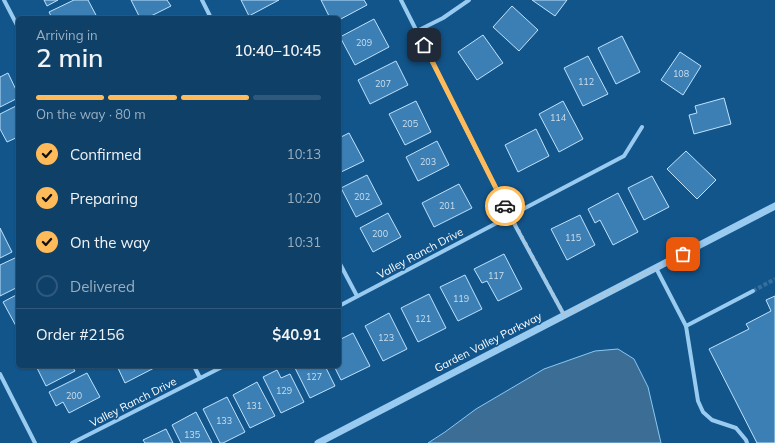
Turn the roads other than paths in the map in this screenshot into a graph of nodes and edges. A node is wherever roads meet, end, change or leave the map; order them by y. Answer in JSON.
{"nodes":[{"id":1,"x":4,"y":0,"type":"edge"},
{"id":2,"x":202,"y":0,"type":"edge"},
{"id":3,"x":401,"y":0,"type":"edge"},
{"id":4,"x":469,"y":0,"type":"edge"},
{"id":5,"x":210,"y":16,"type":"edge"},
{"id":6,"x":16,"y":23,"type":"edge"},
{"id":7,"x":417,"y":31,"type":"junction"},
{"id":8,"x":642,"y":127,"type":"dead end"},
{"id":9,"x":775,"y":206,"type":"edge"},
{"id":10,"x":510,"y":216,"type":"junction"},
{"id":11,"x":341,"y":266,"type":"edge"},
{"id":12,"x":656,"y":268,"type":"junction"},
{"id":13,"x":753,"y":292,"type":"tunnel mouth"},
{"id":14,"x":357,"y":296,"type":"junction"},
{"id":15,"x":341,"y":305,"type":"edge"},
{"id":16,"x":564,"y":315,"type":"junction"},
{"id":17,"x":686,"y":326,"type":"junction"},
{"id":18,"x":195,"y":368,"type":"edge"},
{"id":19,"x":220,"y":368,"type":"edge"},
{"id":20,"x":0,"y":374,"type":"edge"},
{"id":21,"x":200,"y":378,"type":"junction"},
{"id":22,"x":35,"y":443,"type":"edge"},
{"id":23,"x":72,"y":443,"type":"edge"},
{"id":24,"x":318,"y":443,"type":"edge"},
{"id":25,"x":747,"y":443,"type":"edge"}],
"edges":[{"from":1,"to":6,"type":"street"},
{"from":2,"to":5,"type":"street"},
{"from":3,"to":7,"type":"street"},
{"from":4,"to":7,"type":"street"},
{"from":7,"to":10,"type":"street"},
{"from":8,"to":10,"type":"street","name":"Valley Ranch Drive"},
{"from":9,"to":12,"type":"street","name":"Garden Valley Parkway"},
{"from":10,"to":14,"type":"street","name":"Valley Ranch Drive"},
{"from":10,"to":16,"type":"street"},
{"from":11,"to":14,"type":"street"},
{"from":12,"to":16,"type":"street","name":"Garden Valley Parkway"},
{"from":12,"to":17,"type":"street"},
{"from":13,"to":17,"type":"street"},
{"from":14,"to":15,"type":"street","name":"Valley Ranch Drive"},
{"from":16,"to":24,"type":"street","name":"Garden Valley Parkway"},
{"from":17,"to":25,"type":"street"},
{"from":18,"to":21,"type":"street"},
{"from":19,"to":21,"type":"street","name":"Valley Ranch Drive"},
{"from":20,"to":22,"type":"street"},
{"from":21,"to":23,"type":"street","name":"Valley Ranch Drive"}]}
